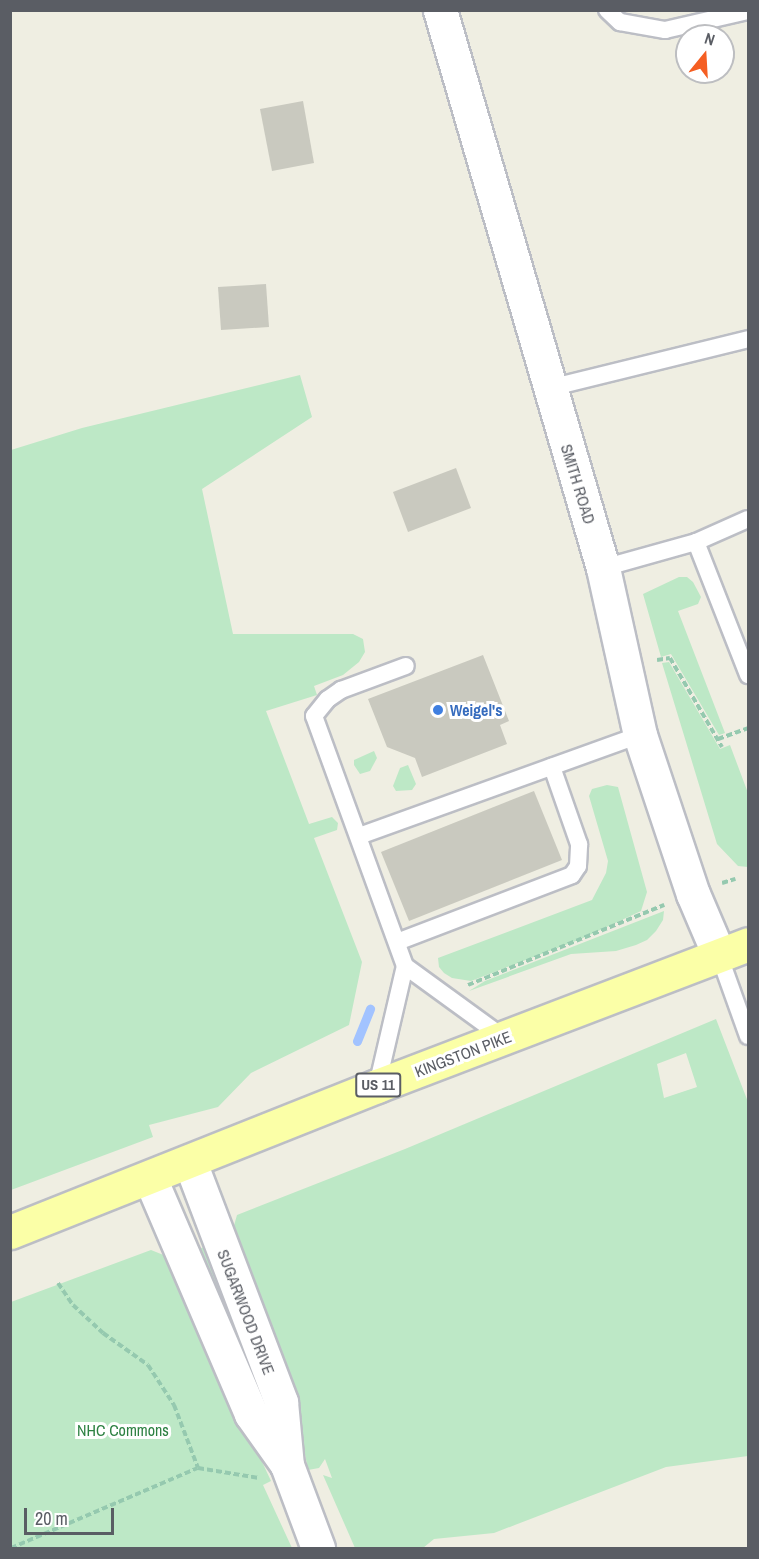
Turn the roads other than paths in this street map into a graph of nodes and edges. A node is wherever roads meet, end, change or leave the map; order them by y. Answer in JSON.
{"nodes":[{"id":1,"x":440,"y":10,"type":"edge"},
{"id":2,"x":607,"y":10,"type":"edge"},
{"id":3,"x":748,"y":11,"type":"edge"},
{"id":4,"x":748,"y":339,"type":"edge"},
{"id":5,"x":549,"y":388,"type":"junction"},
{"id":6,"x":748,"y":519,"type":"edge"},
{"id":7,"x":696,"y":542,"type":"junction"},
{"id":8,"x":603,"y":568,"type":"junction"},
{"id":9,"x":406,"y":666,"type":"dead end"},
{"id":10,"x":748,"y":675,"type":"edge"},
{"id":11,"x":640,"y":735,"type":"junction"},
{"id":12,"x":552,"y":767,"type":"junction"},
{"id":13,"x":359,"y":836,"type":"junction"},
{"id":14,"x":397,"y":942,"type":"junction"},
{"id":15,"x":734,"y":949,"type":"edge"},
{"id":16,"x":405,"y":966,"type":"junction"},
{"id":17,"x":748,"y":1036,"type":"edge"},
{"id":18,"x":504,"y":1038,"type":"junction"},
{"id":19,"x":378,"y":1086,"type":"junction"},
{"id":20,"x":190,"y":1162,"type":"junction"},
{"id":21,"x":150,"y":1178,"type":"junction"},
{"id":22,"x":10,"y":1232,"type":"edge"},
{"id":23,"x":265,"y":1360,"type":"junction"},
{"id":24,"x":233,"y":1373,"type":"junction"},
{"id":25,"x":274,"y":1472,"type":"junction"},
{"id":26,"x":318,"y":1548,"type":"edge"}],
"edges":[{"from":1,"to":5,"type":"street","name":"SMITH ROAD"},
{"from":2,"to":3,"type":"lane"},
{"from":4,"to":5,"type":"lane"},
{"from":5,"to":8,"type":"street","name":"SMITH ROAD"},
{"from":6,"to":7,"type":"lane"},
{"from":7,"to":8,"type":"lane"},
{"from":7,"to":10,"type":"lane"},
{"from":8,"to":11,"type":"street","name":"SMITH ROAD"},
{"from":9,"to":13,"type":"lane"},
{"from":11,"to":12,"type":"lane"},
{"from":11,"to":15,"type":"street","name":"SMITH ROAD"},
{"from":12,"to":13,"type":"lane"},
{"from":12,"to":14,"type":"lane"},
{"from":13,"to":14,"type":"lane"},
{"from":14,"to":16,"type":"lane"},
{"from":15,"to":17,"type":"lane"},
{"from":15,"to":18,"type":"main road","name":"KINGSTON PIKE","number":"US 11"},
{"from":16,"to":18,"type":"lane"},
{"from":16,"to":19,"type":"lane"},
{"from":18,"to":19,"type":"main road","name":"KINGSTON PIKE","number":"US 11"},
{"from":19,"to":20,"type":"main road","name":"KINGSTON PIKE","number":"US 11"},
{"from":20,"to":21,"type":"main road","name":"KINGSTON PIKE","number":"US 11"},
{"from":20,"to":23,"type":"street","name":"SUGARWOOD DRIVE"},
{"from":21,"to":22,"type":"main road","name":"KINGSTON PIKE","number":"US 11"},
{"from":21,"to":24,"type":"street","name":"SUGARWOOD DRIVE"},
{"from":23,"to":24,"type":"street"},
{"from":23,"to":25,"type":"street","name":"SUGARWOOD DRIVE"},
{"from":24,"to":25,"type":"street","name":"SUGARWOOD DRIVE"},
{"from":25,"to":26,"type":"street","name":"SUGARWOOD DRIVE"}]}
